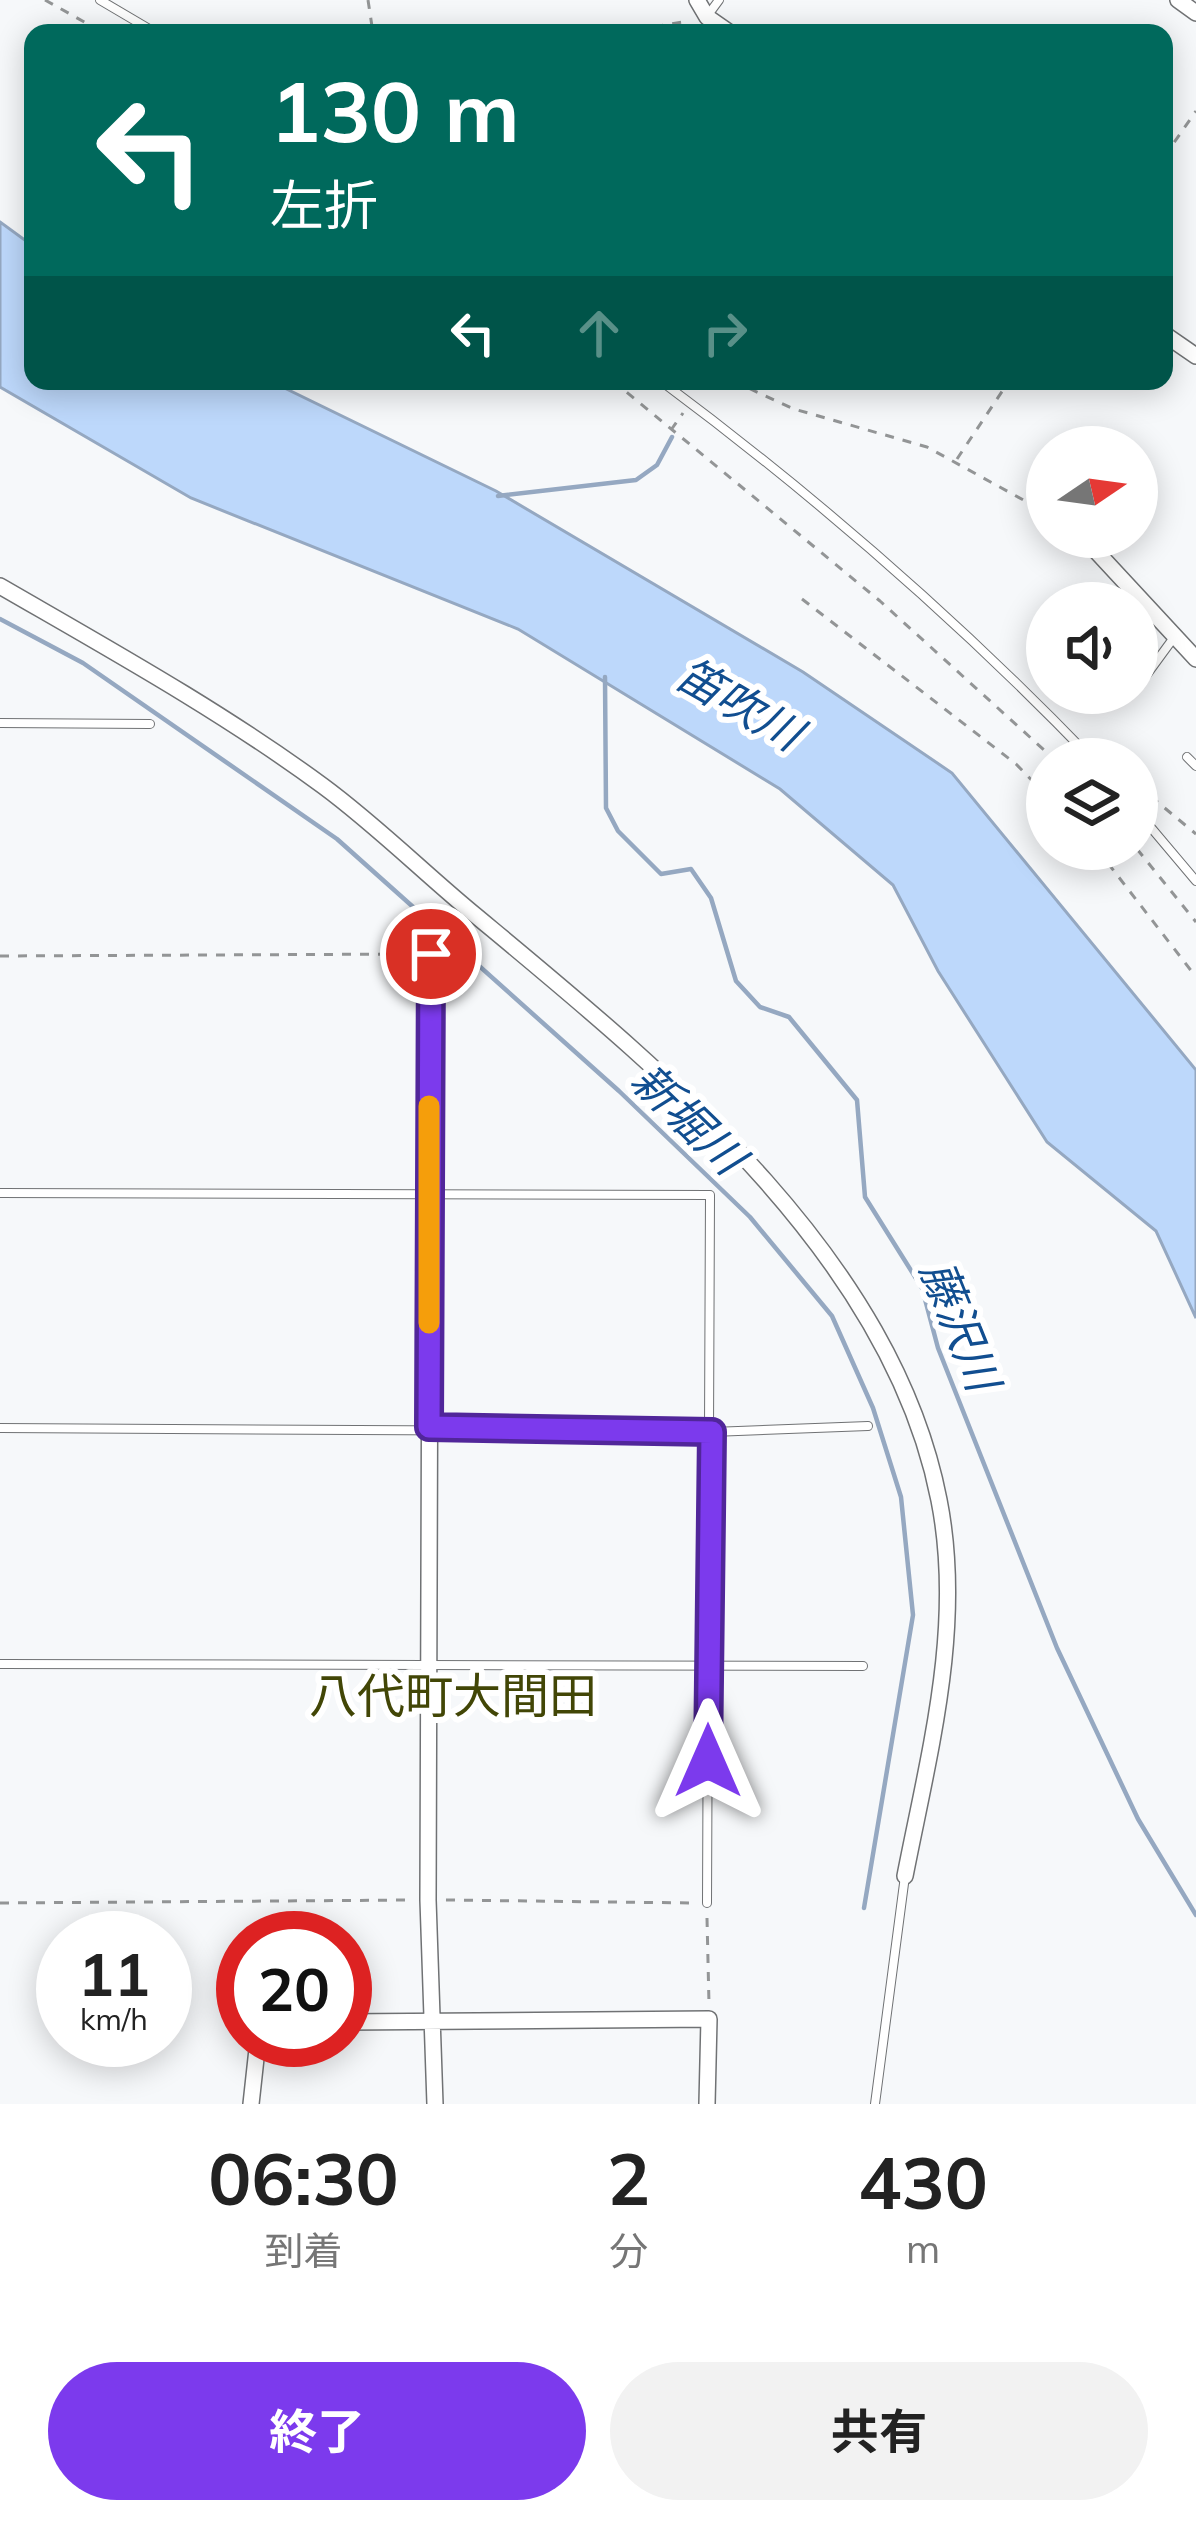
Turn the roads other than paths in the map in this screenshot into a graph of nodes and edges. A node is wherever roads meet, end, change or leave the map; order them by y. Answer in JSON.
{"nodes":[{"id":1,"x":100,"y":0,"type":"edge"},
{"id":2,"x":697,"y":0,"type":"edge"},
{"id":3,"x":718,"y":0,"type":"edge"},
{"id":4,"x":1178,"y":0,"type":"edge"},
{"id":5,"x":1196,"y":13,"type":"edge"},
{"id":6,"x":705,"y":18,"type":"junction"},
{"id":7,"x":141,"y":24,"type":"edge"},
{"id":8,"x":715,"y":24,"type":"edge"},
{"id":9,"x":672,"y":390,"type":"edge"},
{"id":10,"x":1103,"y":558,"type":"edge"},
{"id":11,"x":0,"y":586,"type":"edge"},
{"id":12,"x":1176,"y":635,"type":"junction"},
{"id":13,"x":1196,"y":658,"type":"edge"},
{"id":14,"x":1158,"y":659,"type":"edge"},
{"id":15,"x":0,"y":723,"type":"edge"},
{"id":16,"x":150,"y":724,"type":"dead end"},
{"id":17,"x":1071,"y":738,"type":"edge"},
{"id":18,"x":1187,"y":757,"type":"dead end"},
{"id":19,"x":1196,"y":766,"type":"edge"},
{"id":20,"x":1158,"y":836,"type":"edge"},
{"id":21,"x":1196,"y":880,"type":"edge"},
{"id":22,"x":431,"y":954,"type":"road end"},
{"id":23,"x":0,"y":1192,"type":"edge"},
{"id":24,"x":429,"y":1193,"type":"junction"},
{"id":25,"x":868,"y":1426,"type":"dead end"},
{"id":26,"x":429,"y":1427,"type":"junction"},
{"id":27,"x":0,"y":1428,"type":"edge"},
{"id":28,"x":712,"y":1432,"type":"junction"},
{"id":29,"x":0,"y":1664,"type":"edge"},
{"id":30,"x":709,"y":1666,"type":"junction"},
{"id":31,"x":863,"y":1666,"type":"dead end"},
{"id":32,"x":428,"y":1667,"type":"junction"},
{"id":33,"x":905,"y":1876,"type":"joint"},
{"id":34,"x":707,"y":1903,"type":"road end"},
{"id":35,"x":430,"y":2020,"type":"junction"},
{"id":36,"x":372,"y":2021,"type":"edge"},
{"id":37,"x":255,"y":2067,"type":"edge"},
{"id":38,"x":251,"y":2104,"type":"edge"},
{"id":39,"x":435,"y":2104,"type":"edge"},
{"id":40,"x":707,"y":2104,"type":"edge"},
{"id":41,"x":875,"y":2104,"type":"edge"}],
"edges":[{"from":1,"to":7,"type":"lane"},
{"from":2,"to":6,"type":"street"},
{"from":3,"to":6,"type":"lane"},
{"from":4,"to":5,"type":"street"},
{"from":6,"to":8,"type":"street"},
{"from":9,"to":17,"type":"lane"},
{"from":10,"to":12,"type":"street"},
{"from":11,"to":33,"type":"street"},
{"from":12,"to":13,"type":"street"},
{"from":12,"to":14,"type":"lane"},
{"from":15,"to":16,"type":"lane"},
{"from":18,"to":19,"type":"lane"},
{"from":20,"to":21,"type":"lane"},
{"from":22,"to":24,"type":"street"},
{"from":23,"to":24,"type":"lane"},
{"from":24,"to":26,"type":"street"},
{"from":24,"to":28,"type":"lane"},
{"from":25,"to":28,"type":"lane"},
{"from":26,"to":27,"type":"lane"},
{"from":26,"to":28,"type":"lane"},
{"from":26,"to":32,"type":"street"},
{"from":28,"to":30,"type":"lane"},
{"from":29,"to":32,"type":"lane"},
{"from":30,"to":31,"type":"lane"},
{"from":30,"to":32,"type":"lane"},
{"from":30,"to":34,"type":"lane"},
{"from":32,"to":35,"type":"street"},
{"from":33,"to":41,"type":"lane"},
{"from":35,"to":36,"type":"street"},
{"from":35,"to":39,"type":"street"},
{"from":35,"to":40,"type":"street"},
{"from":37,"to":38,"type":"street"}]}
